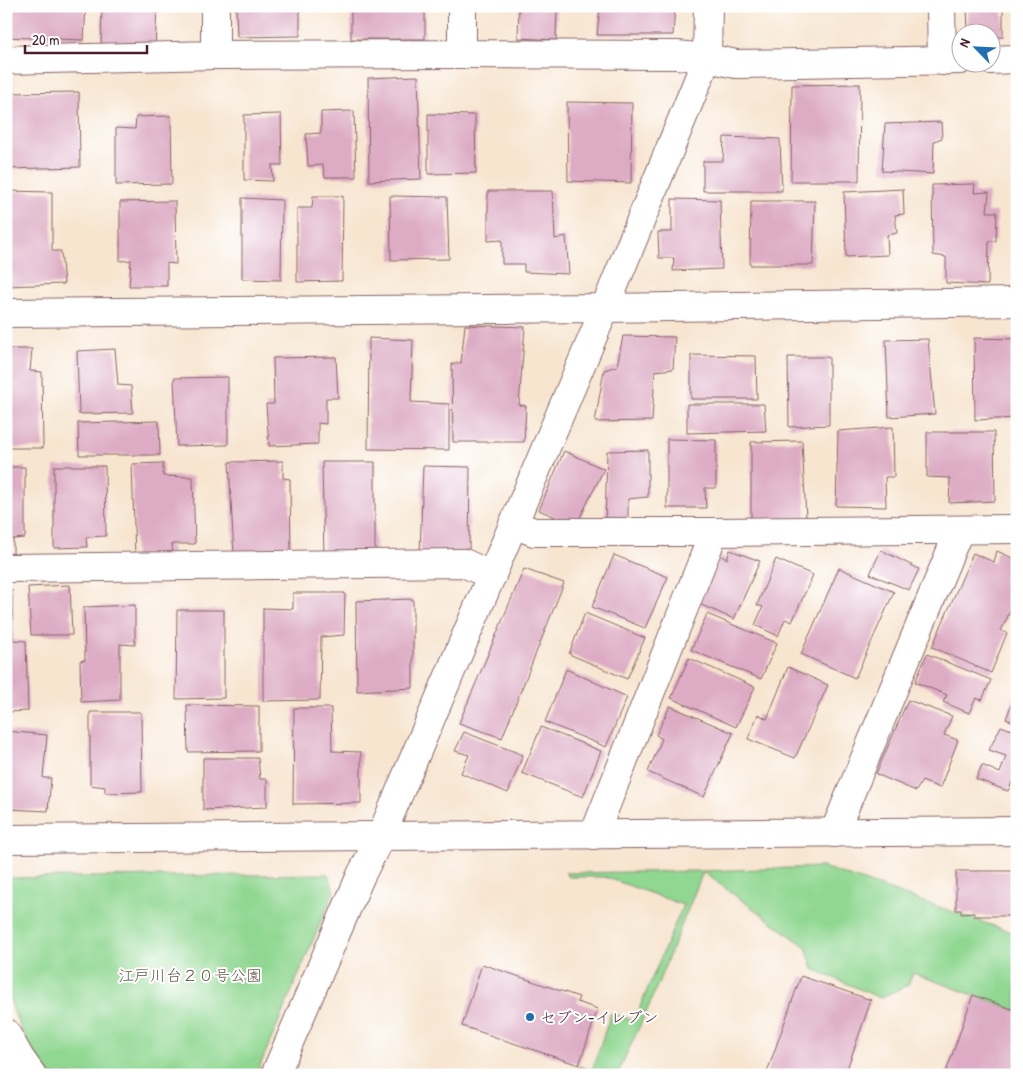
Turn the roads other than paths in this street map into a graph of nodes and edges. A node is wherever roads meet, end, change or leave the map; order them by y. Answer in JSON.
{"nodes":[{"id":1,"x":215,"y":6,"type":"edge"},
{"id":2,"x":462,"y":6,"type":"edge"},
{"id":3,"x":708,"y":6,"type":"edge"},
{"id":4,"x":941,"y":6,"type":"edge"},
{"id":5,"x":462,"y":54,"type":"junction"},
{"id":6,"x":215,"y":55,"type":"junction"},
{"id":7,"x":950,"y":56,"type":"edge"},
{"id":8,"x":707,"y":58,"type":"junction"},
{"id":9,"x":1017,"y":59,"type":"edge"},
{"id":10,"x":6,"y":60,"type":"edge"},
{"id":11,"x":1000,"y":60,"type":"edge"},
{"id":12,"x":950,"y":61,"type":"edge"},
{"id":13,"x":1017,"y":302,"type":"edge"},
{"id":14,"x":605,"y":308,"type":"junction"},
{"id":15,"x":6,"y":313,"type":"edge"},
{"id":16,"x":514,"y":524,"type":"junction"},
{"id":17,"x":1017,"y":529,"type":"edge"},
{"id":18,"x":960,"y":530,"type":"junction"},
{"id":19,"x":714,"y":532,"type":"junction"},
{"id":20,"x":6,"y":568,"type":"edge"},
{"id":21,"x":492,"y":576,"type":"junction"},
{"id":22,"x":1017,"y":831,"type":"edge"},
{"id":23,"x":834,"y":834,"type":"junction"},
{"id":24,"x":594,"y":835,"type":"junction"},
{"id":25,"x":381,"y":836,"type":"junction"},
{"id":26,"x":6,"y":839,"type":"edge"},
{"id":27,"x":6,"y":1033,"type":"edge"},
{"id":28,"x":32,"y":1075,"type":"edge"},
{"id":29,"x":275,"y":1075,"type":"edge"}],
"edges":[{"from":1,"to":6,"type":"street"},
{"from":2,"to":5,"type":"street"},
{"from":3,"to":8,"type":"street"},
{"from":4,"to":7,"type":"street"},
{"from":5,"to":6,"type":"street"},
{"from":5,"to":8,"type":"street"},
{"from":6,"to":10,"type":"street"},
{"from":8,"to":12,"type":"street"},
{"from":8,"to":14,"type":"street"},
{"from":9,"to":11,"type":"street"},
{"from":13,"to":14,"type":"street"},
{"from":14,"to":15,"type":"street"},
{"from":14,"to":16,"type":"street"},
{"from":16,"to":19,"type":"street"},
{"from":16,"to":21,"type":"street"},
{"from":17,"to":18,"type":"street"},
{"from":18,"to":19,"type":"street"},
{"from":18,"to":23,"type":"street"},
{"from":19,"to":24,"type":"street"},
{"from":20,"to":21,"type":"street"},
{"from":21,"to":25,"type":"street"},
{"from":22,"to":23,"type":"street"},
{"from":23,"to":24,"type":"street"},
{"from":24,"to":25,"type":"street"},
{"from":25,"to":26,"type":"street"},
{"from":25,"to":29,"type":"street"},
{"from":27,"to":28,"type":"street"}]}
